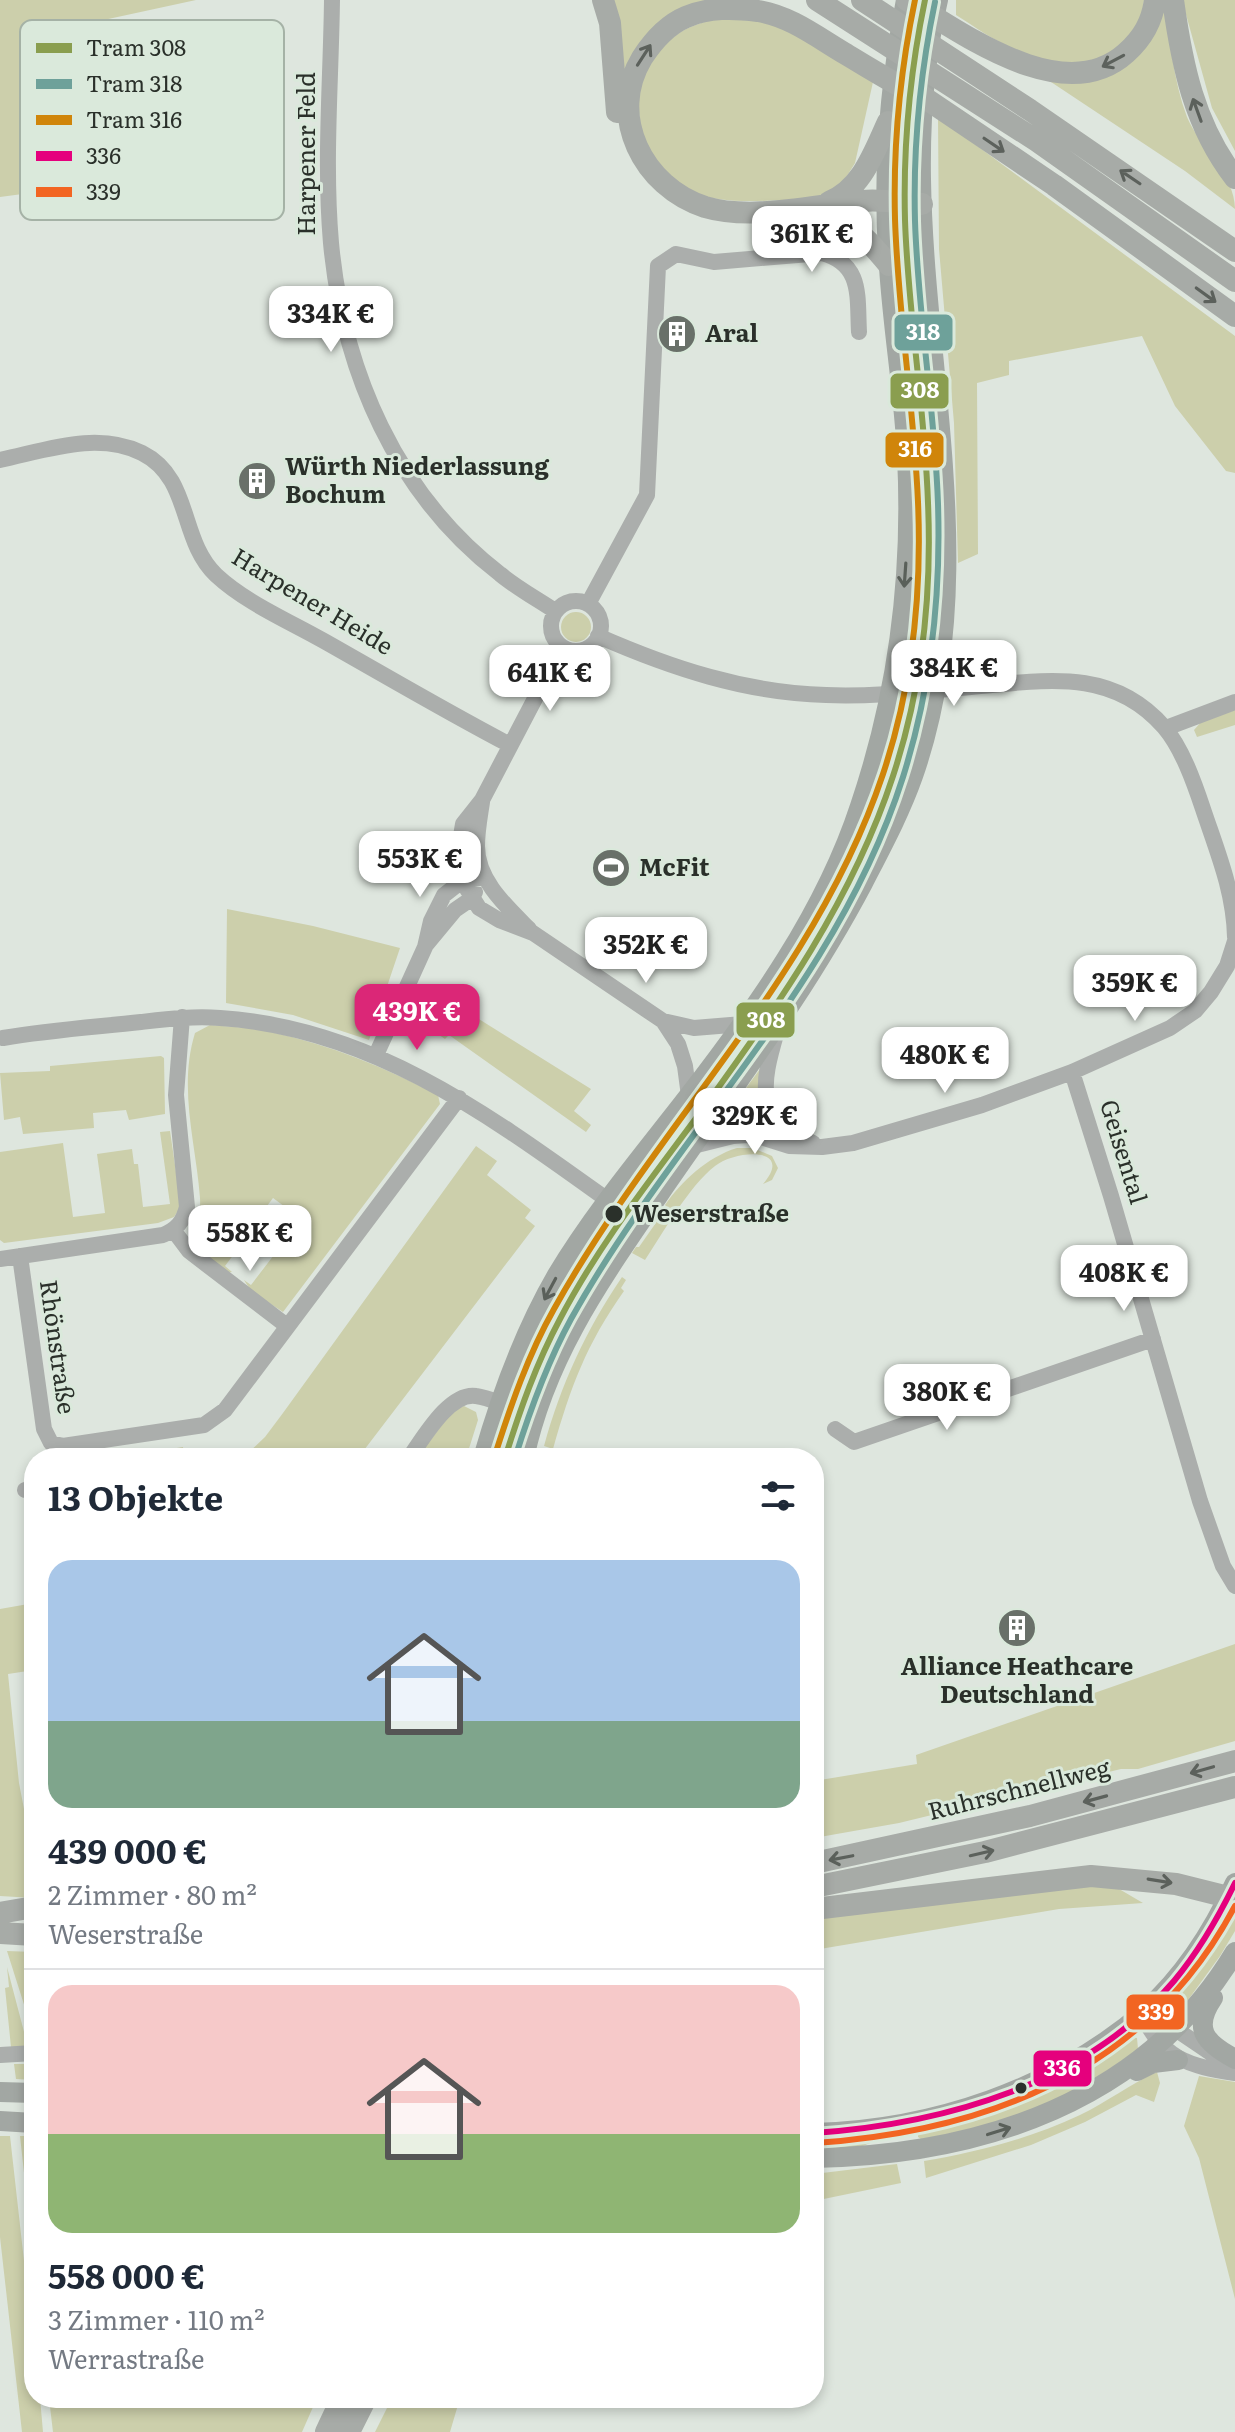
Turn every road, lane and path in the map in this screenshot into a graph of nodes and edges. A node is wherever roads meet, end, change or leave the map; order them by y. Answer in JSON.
{"nodes":[{"id":1,"x":332,"y":0,"type":"edge"},
{"id":2,"x":603,"y":0,"type":"edge"},
{"id":3,"x":770,"y":0,"type":"edge"},
{"id":4,"x":817,"y":0,"type":"edge"},
{"id":5,"x":862,"y":0,"type":"edge"},
{"id":6,"x":906,"y":0,"type":"edge"},
{"id":7,"x":938,"y":0,"type":"edge"},
{"id":8,"x":1155,"y":0,"type":"edge"},
{"id":9,"x":1173,"y":0,"type":"edge"},
{"id":10,"x":925,"y":108,"type":"junction"},
{"id":11,"x":888,"y":121,"type":"junction"},
{"id":12,"x":1235,"y":178,"type":"edge"},
{"id":13,"x":922,"y":204,"type":"junction"},
{"id":14,"x":887,"y":207,"type":"junction"},
{"id":15,"x":819,"y":213,"type":"junction"},
{"id":16,"x":1235,"y":251,"type":"edge"},
{"id":17,"x":889,"y":265,"type":"junction"},
{"id":18,"x":1235,"y":281,"type":"edge"},
{"id":19,"x":1235,"y":316,"type":"edge"},
{"id":20,"x":859,"y":332,"type":"dead end"},
{"id":21,"x":0,"y":460,"type":"edge"},
{"id":22,"x":588,"y":604,"type":"junction"},
{"id":23,"x":555,"y":611,"type":"junction"},
{"id":24,"x":598,"y":636,"type":"junction"},
{"id":25,"x":562,"y":647,"type":"junction"},
{"id":26,"x":1235,"y":702,"type":"edge"},
{"id":27,"x":1166,"y":728,"type":"junction"},
{"id":28,"x":510,"y":745,"type":"junction"},
{"id":29,"x":482,"y":800,"type":"junction"},
{"id":30,"x":485,"y":877,"type":"junction"},
{"id":31,"x":462,"y":881,"type":"junction"},
{"id":32,"x":471,"y":899,"type":"junction"},
{"id":33,"x":533,"y":933,"type":"junction"},
{"id":34,"x":1235,"y":939,"type":"edge"},
{"id":35,"x":425,"y":947,"type":"junction"},
{"id":36,"x":182,"y":1017,"type":"junction"},
{"id":37,"x":663,"y":1021,"type":"junction"},
{"id":38,"x":743,"y":1024,"type":"junction"},
{"id":39,"x":778,"y":1027,"type":"junction"},
{"id":40,"x":3,"y":1038,"type":"dead end"},
{"id":41,"x":376,"y":1055,"type":"junction"},
{"id":42,"x":1072,"y":1072,"type":"junction"},
{"id":43,"x":689,"y":1096,"type":"junction"},
{"id":44,"x":459,"y":1098,"type":"junction"},
{"id":45,"x":693,"y":1146,"type":"junction"},
{"id":46,"x":822,"y":1147,"type":"junction"},
{"id":47,"x":609,"y":1201,"type":"junction"},
{"id":48,"x":174,"y":1231,"type":"junction"},
{"id":49,"x":20,"y":1256,"type":"junction"},
{"id":50,"x":0,"y":1259,"type":"edge"},
{"id":51,"x":287,"y":1326,"type":"junction"},
{"id":52,"x":1153,"y":1339,"type":"junction"},
{"id":53,"x":500,"y":1403,"type":"junction"},
{"id":54,"x":835,"y":1429,"type":"dead end"},
{"id":55,"x":78,"y":1448,"type":"edge"},
{"id":56,"x":97,"y":1448,"type":"edge"},
{"id":57,"x":416,"y":1448,"type":"edge"},
{"id":58,"x":486,"y":1448,"type":"edge"},
{"id":59,"x":527,"y":1448,"type":"edge"},
{"id":60,"x":1235,"y":1586,"type":"edge"},
{"id":61,"x":1235,"y":1761,"type":"edge"},
{"id":62,"x":1232,"y":1787,"type":"edge"},
{"id":63,"x":824,"y":1861,"type":"edge"},
{"id":64,"x":824,"y":1885,"type":"edge"},
{"id":65,"x":1233,"y":1892,"type":"edge"},
{"id":66,"x":824,"y":1908,"type":"edge"},
{"id":67,"x":24,"y":1909,"type":"edge"},
{"id":68,"x":0,"y":1913,"type":"edge"},
{"id":69,"x":24,"y":1915,"type":"edge"},
{"id":70,"x":0,"y":1933,"type":"edge"},
{"id":71,"x":24,"y":1934,"type":"edge"},
{"id":72,"x":1231,"y":1960,"type":"edge"},
{"id":73,"x":1144,"y":2011,"type":"junction"},
{"id":74,"x":1168,"y":2037,"type":"junction"},
{"id":75,"x":24,"y":2054,"type":"edge"},
{"id":76,"x":0,"y":2055,"type":"edge"},
{"id":77,"x":1178,"y":2060,"type":"junction"},
{"id":78,"x":1235,"y":2061,"type":"edge"},
{"id":79,"x":1235,"y":2073,"type":"edge"},
{"id":80,"x":1122,"y":2074,"type":"junction"},
{"id":81,"x":824,"y":2132,"type":"edge"},
{"id":82,"x":824,"y":2157,"type":"edge"},
{"id":83,"x":337,"y":2408,"type":"edge"},
{"id":84,"x":361,"y":2408,"type":"edge"},
{"id":85,"x":326,"y":2432,"type":"edge"},
{"id":86,"x":349,"y":2432,"type":"edge"}],
"edges":[{"from":1,"to":23,"type":"street","name":"Harpener Feld"},
{"from":2,"to":15,"type":"highway"},
{"from":3,"to":10,"type":"highway"},
{"from":4,"to":18,"type":"highway"},
{"from":16,"to":5,"type":"highway","one_way":true},
{"from":8,"to":6,"type":"highway","one_way":true},
{"from":6,"to":11,"type":"main road"},
{"from":7,"to":10,"type":"main road"},
{"from":12,"to":9,"type":"highway","one_way":true},
{"from":10,"to":13,"type":"main road"},
{"from":15,"to":10,"type":"highway","one_way":true},
{"from":10,"to":19,"type":"highway","one_way":true},
{"from":11,"to":14,"type":"main road"},
{"from":11,"to":15,"type":"highway"},
{"from":13,"to":14,"type":"highway"},
{"from":13,"to":39,"type":"main road"},
{"from":14,"to":15,"type":"highway"},
{"from":14,"to":17,"type":"main road"},
{"from":15,"to":17,"type":"highway"},
{"from":17,"to":38,"type":"main road","one_way":true},
{"from":20,"to":22,"type":"street"},
{"from":21,"to":28,"type":"street","name":"Harpener Heide"},
{"from":22,"to":23,"type":"street"},
{"from":22,"to":24,"type":"street"},
{"from":23,"to":25,"type":"street"},
{"from":24,"to":25,"type":"street"},
{"from":24,"to":27,"type":"street"},
{"from":25,"to":28,"type":"street"},
{"from":26,"to":27,"type":"street"},
{"from":27,"to":34,"type":"street"},
{"from":28,"to":29,"type":"street"},
{"from":29,"to":30,"type":"street"},
{"from":29,"to":31,"type":"street"},
{"from":30,"to":31,"type":"street"},
{"from":30,"to":32,"type":"street"},
{"from":30,"to":33,"type":"street"},
{"from":31,"to":32,"type":"street"},
{"from":31,"to":35,"type":"street"},
{"from":32,"to":33,"type":"street"},
{"from":32,"to":35,"type":"street"},
{"from":33,"to":37,"type":"street"},
{"from":34,"to":42,"type":"street"},
{"from":35,"to":41,"type":"street"},
{"from":36,"to":40,"type":"street"},
{"from":36,"to":41,"type":"street"},
{"from":36,"to":48,"type":"street"},
{"from":37,"to":38,"type":"street"},
{"from":37,"to":43,"type":"street"},
{"from":38,"to":43,"type":"main road"},
{"from":39,"to":45,"type":"main road"},
{"from":39,"to":46,"type":"street"},
{"from":41,"to":44,"type":"street"},
{"from":42,"to":46,"type":"street"},
{"from":42,"to":52,"type":"street","name":"Geisental"},
{"from":43,"to":47,"type":"main road"},
{"from":44,"to":47,"type":"street"},
{"from":44,"to":51,"type":"street"},
{"from":45,"to":46,"type":"street"},
{"from":45,"to":59,"type":"main road"},
{"from":47,"to":53,"type":"main road","one_way":true},
{"from":48,"to":49,"type":"street"},
{"from":48,"to":51,"type":"street"},
{"from":49,"to":50,"type":"street"},
{"from":49,"to":55,"type":"street","name":"Rhönstraße"},
{"from":51,"to":56,"type":"street"},
{"from":52,"to":54,"type":"street"},
{"from":52,"to":60,"type":"street","name":"Geisental"},
{"from":53,"to":57,"type":"street"},
{"from":53,"to":58,"type":"main road"},
{"from":61,"to":63,"type":"highway","name":"Ruhrschnellweg","one_way":true},
{"from":64,"to":62,"type":"highway","one_way":true},
{"from":66,"to":65,"type":"highway","one_way":true},
{"from":65,"to":73,"type":"main road"},
{"from":67,"to":68,"type":"highway"},
{"from":68,"to":69,"type":"highway"},
{"from":70,"to":71,"type":"highway"},
{"from":72,"to":74,"type":"main road"},
{"from":72,"to":78,"type":"main road"},
{"from":73,"to":74,"type":"street"},
{"from":73,"to":81,"type":"main road"},
{"from":74,"to":77,"type":"street"},
{"from":74,"to":78,"type":"street"},
{"from":74,"to":80,"type":"main road"},
{"from":75,"to":76,"type":"street"},
{"from":77,"to":79,"type":"street"},
{"from":77,"to":80,"type":"main road"},
{"from":82,"to":80,"type":"main road","one_way":true},
{"from":83,"to":85,"type":"highway"},
{"from":84,"to":86,"type":"highway"}]}
